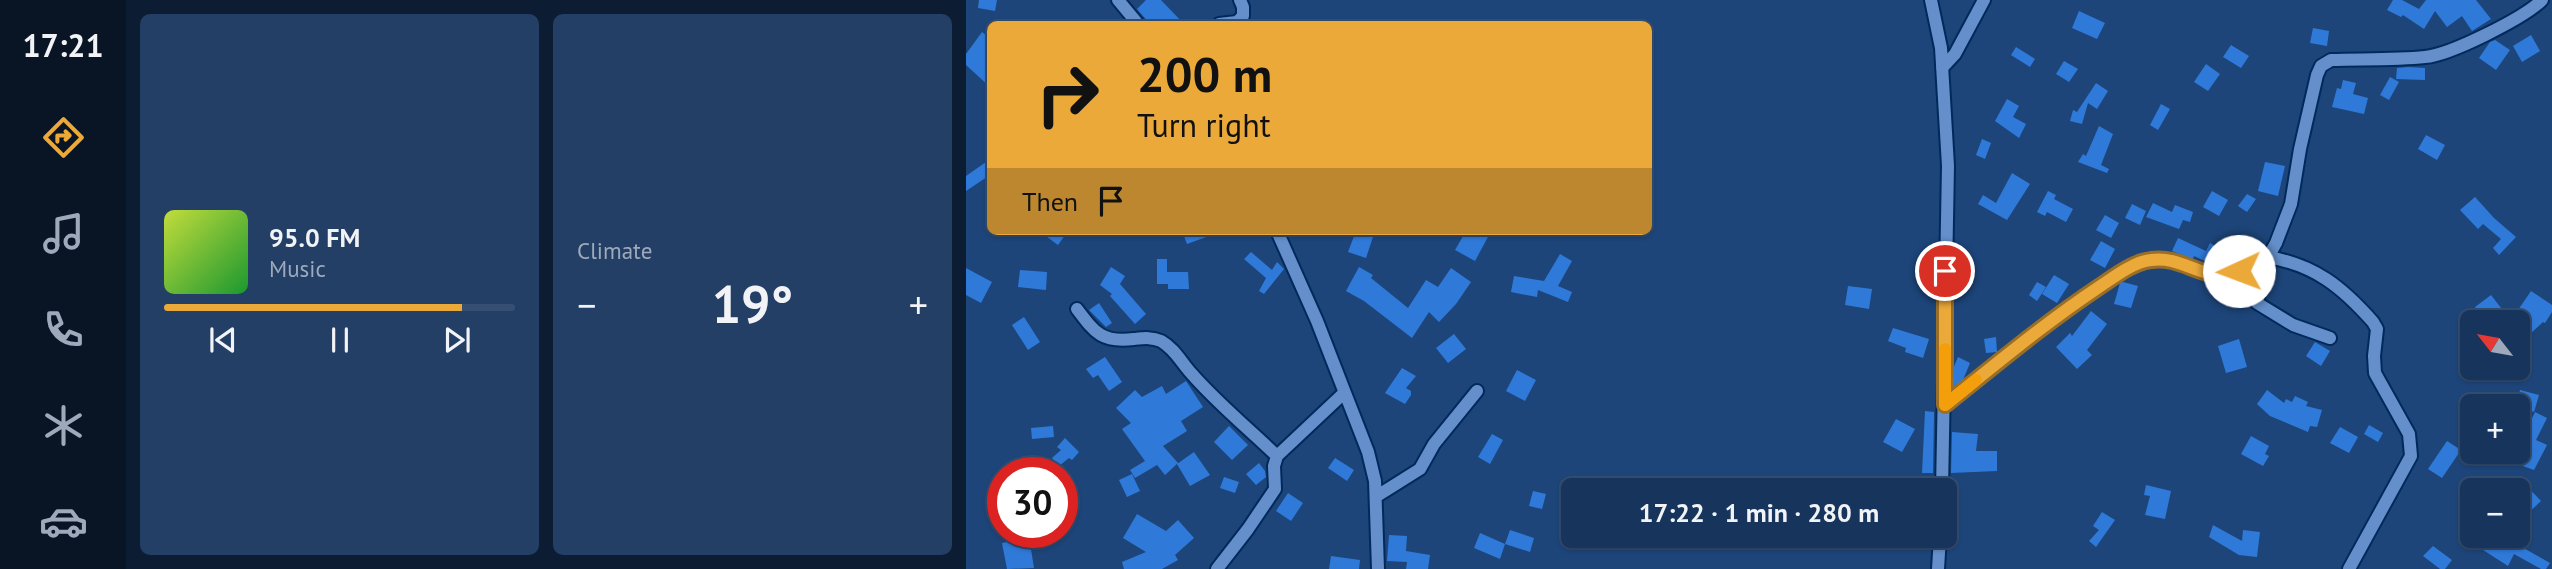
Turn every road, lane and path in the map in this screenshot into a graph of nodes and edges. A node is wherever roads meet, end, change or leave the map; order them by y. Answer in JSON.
{"nodes":[{"id":1,"x":1118,"y":0,"type":"edge"},
{"id":2,"x":1240,"y":0,"type":"edge"},
{"id":3,"x":1931,"y":0,"type":"edge"},
{"id":4,"x":1984,"y":0,"type":"edge"},
{"id":5,"x":2542,"y":0,"type":"edge"},
{"id":6,"x":1136,"y":21,"type":"edge"},
{"id":7,"x":1238,"y":21,"type":"edge"},
{"id":8,"x":1942,"y":68,"type":"junction"},
{"id":9,"x":1279,"y":235,"type":"edge"},
{"id":10,"x":2268,"y":257,"type":"junction"},
{"id":11,"x":1076,"y":309,"type":"dead end"},
{"id":12,"x":2330,"y":338,"type":"dead end"},
{"id":13,"x":1477,"y":391,"type":"dead end"},
{"id":14,"x":1344,"y":393,"type":"junction"},
{"id":15,"x":1945,"y":405,"type":"junction"},
{"id":16,"x":1277,"y":456,"type":"junction"},
{"id":17,"x":1942,"y":478,"type":"edge"},
{"id":18,"x":1377,"y":496,"type":"junction"},
{"id":19,"x":1939,"y":548,"type":"edge"},
{"id":20,"x":1217,"y":569,"type":"edge"},
{"id":21,"x":1378,"y":569,"type":"edge"},
{"id":22,"x":1938,"y":569,"type":"edge"},
{"id":23,"x":2349,"y":569,"type":"edge"}],
"edges":[{"from":1,"to":6,"type":"street"},
{"from":2,"to":7,"type":"street"},
{"from":3,"to":8,"type":"street"},
{"from":4,"to":8,"type":"street"},
{"from":5,"to":10,"type":"street"},
{"from":8,"to":15,"type":"street"},
{"from":9,"to":14,"type":"street"},
{"from":10,"to":12,"type":"street"},
{"from":10,"to":15,"type":"street"},
{"from":10,"to":23,"type":"street"},
{"from":11,"to":16,"type":"street"},
{"from":13,"to":18,"type":"street"},
{"from":14,"to":16,"type":"street"},
{"from":14,"to":18,"type":"street"},
{"from":15,"to":17,"type":"street"},
{"from":16,"to":20,"type":"street"},
{"from":18,"to":21,"type":"street"},
{"from":19,"to":22,"type":"street"}]}
